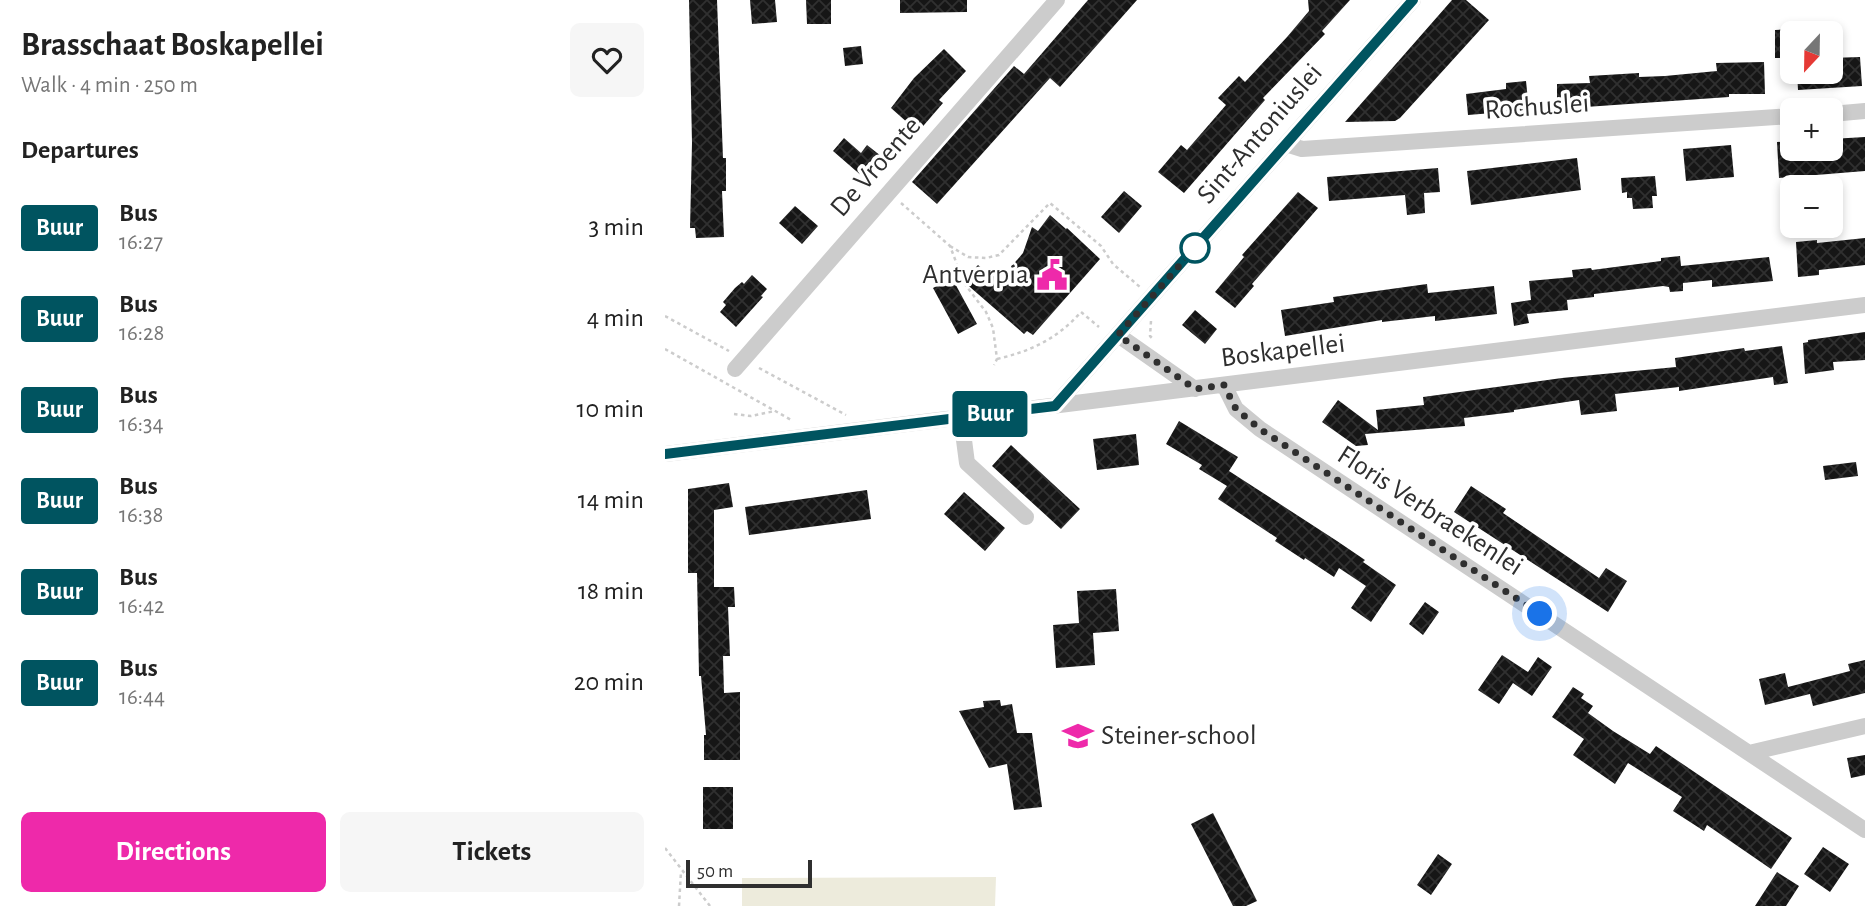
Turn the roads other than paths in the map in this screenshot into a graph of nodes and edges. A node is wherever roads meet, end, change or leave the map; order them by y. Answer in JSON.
{"nodes":[{"id":1,"x":1057,"y":0,"type":"edge"},
{"id":2,"x":1413,"y":0,"type":"edge"},
{"id":3,"x":1865,"y":111,"type":"edge"},
{"id":4,"x":1843,"y":113,"type":"edge"},
{"id":5,"x":1780,"y":117,"type":"edge"},
{"id":6,"x":1286,"y":144,"type":"junction"},
{"id":7,"x":1865,"y":305,"type":"edge"},
{"id":8,"x":1118,"y":335,"type":"junction"},
{"id":9,"x":735,"y":369,"type":"dead end"},
{"id":10,"x":1224,"y":385,"type":"junction"},
{"id":11,"x":1195,"y":389,"type":"junction"},
{"id":12,"x":1055,"y":406,"type":"junction"},
{"id":13,"x":961,"y":417,"type":"junction"},
{"id":14,"x":665,"y":454,"type":"edge"},
{"id":15,"x":1026,"y":517,"type":"dead end"},
{"id":16,"x":1865,"y":726,"type":"edge"},
{"id":17,"x":1749,"y":753,"type":"junction"},
{"id":18,"x":1865,"y":830,"type":"edge"}],
"edges":[{"from":1,"to":9,"type":"street","name":"De Vroente"},
{"from":2,"to":6,"type":"street","name":"Sint-Antoniuslei"},
{"from":3,"to":4,"type":"street"},
{"from":5,"to":6,"type":"street","name":"Rochuslei"},
{"from":6,"to":8,"type":"street","name":"Sint-Antoniuslei"},
{"from":7,"to":10,"type":"street","name":"Boskapellei"},
{"from":8,"to":11,"type":"street"},
{"from":8,"to":12,"type":"street","name":"Sint-Antoniuslei"},
{"from":10,"to":11,"type":"street","name":"Boskapellei"},
{"from":10,"to":17,"type":"street","name":"Floris Verbraekenlei"},
{"from":11,"to":12,"type":"street","name":"Boskapellei"},
{"from":12,"to":13,"type":"street","name":"Boskapellei"},
{"from":13,"to":14,"type":"street","name":"Boskapellei"},
{"from":13,"to":15,"type":"street"},
{"from":16,"to":17,"type":"street"},
{"from":17,"to":18,"type":"street","name":"Floris Verbraekenlei"}]}
